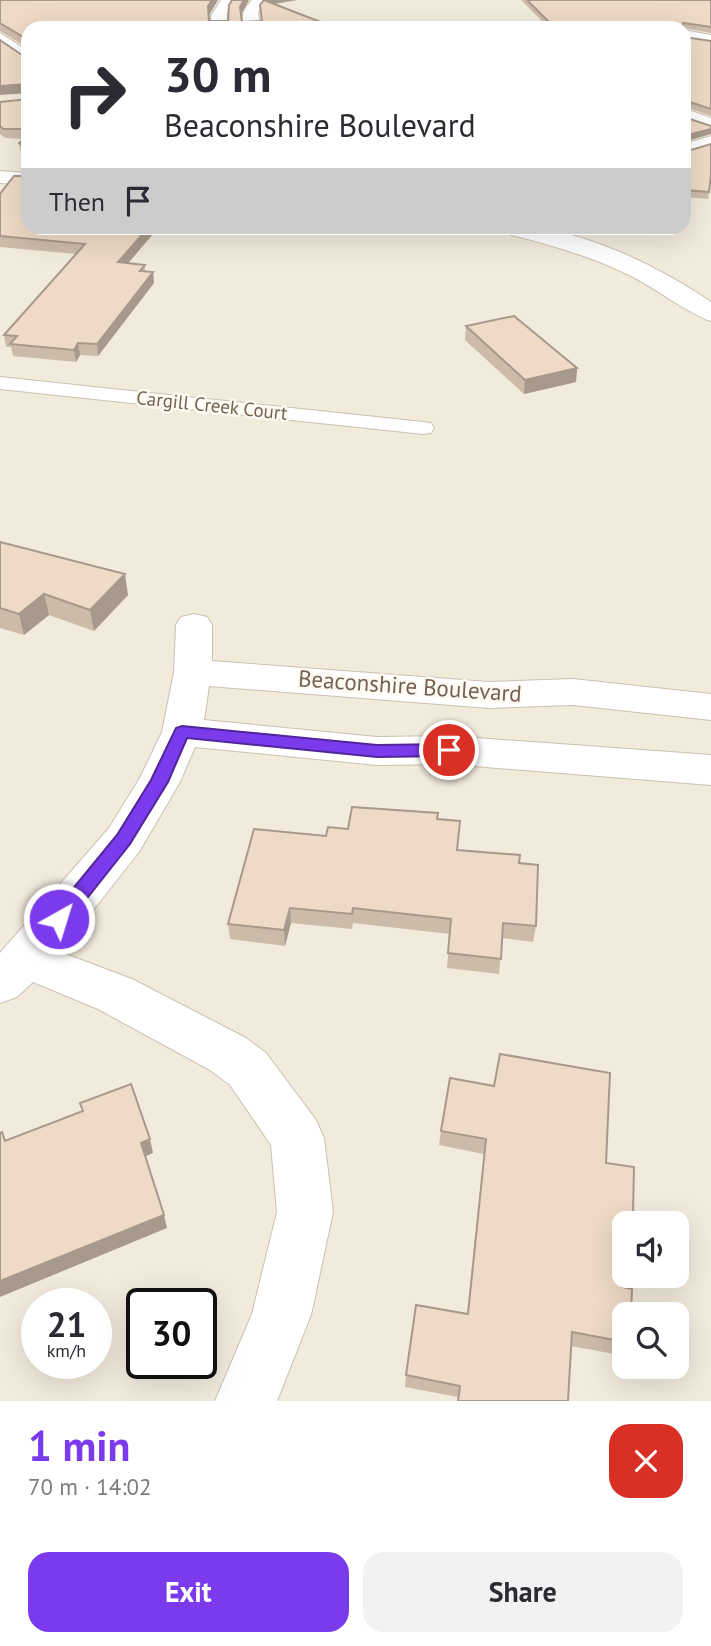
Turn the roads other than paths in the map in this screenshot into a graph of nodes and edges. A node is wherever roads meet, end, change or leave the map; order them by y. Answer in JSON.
{"nodes":[{"id":1,"x":229,"y":0,"type":"edge"},
{"id":2,"x":260,"y":0,"type":"edge"},
{"id":3,"x":218,"y":21,"type":"edge"},
{"id":4,"x":250,"y":21,"type":"edge"},
{"id":5,"x":691,"y":36,"type":"edge"},
{"id":6,"x":0,"y":38,"type":"edge"},
{"id":7,"x":711,"y":40,"type":"edge"},
{"id":8,"x":21,"y":54,"type":"edge"},
{"id":9,"x":691,"y":117,"type":"edge"},
{"id":10,"x":711,"y":125,"type":"edge"},
{"id":11,"x":711,"y":142,"type":"edge"},
{"id":12,"x":691,"y":148,"type":"edge"},
{"id":13,"x":0,"y":177,"type":"edge"},
{"id":14,"x":21,"y":178,"type":"edge"},
{"id":15,"x":544,"y":235,"type":"edge"},
{"id":16,"x":711,"y":313,"type":"edge"},
{"id":17,"x":0,"y":383,"type":"edge"},
{"id":18,"x":423,"y":428,"type":"dead end"},
{"id":19,"x":194,"y":625,"type":"dead end"},
{"id":20,"x":193,"y":671,"type":"junction"},
{"id":21,"x":711,"y":707,"type":"edge"},
{"id":22,"x":182,"y":732,"type":"junction"},
{"id":23,"x":711,"y":770,"type":"edge"},
{"id":24,"x":13,"y":971,"type":"edge"},
{"id":25,"x":246,"y":1401,"type":"edge"}],
"edges":[{"from":1,"to":3,"type":"street"},
{"from":2,"to":4,"type":"street"},
{"from":5,"to":7,"type":"street"},
{"from":6,"to":8,"type":"street"},
{"from":9,"to":10,"type":"street"},
{"from":11,"to":12,"type":"street"},
{"from":13,"to":14,"type":"street"},
{"from":15,"to":16,"type":"street"},
{"from":17,"to":18,"type":"lane","name":"Cargill Creek Court"},
{"from":19,"to":20,"type":"street"},
{"from":20,"to":21,"type":"street","name":"Beaconshire Boulevard"},
{"from":20,"to":22,"type":"street"},
{"from":22,"to":23,"type":"street"},
{"from":22,"to":24,"type":"street"},
{"from":24,"to":25,"type":"street"}]}
